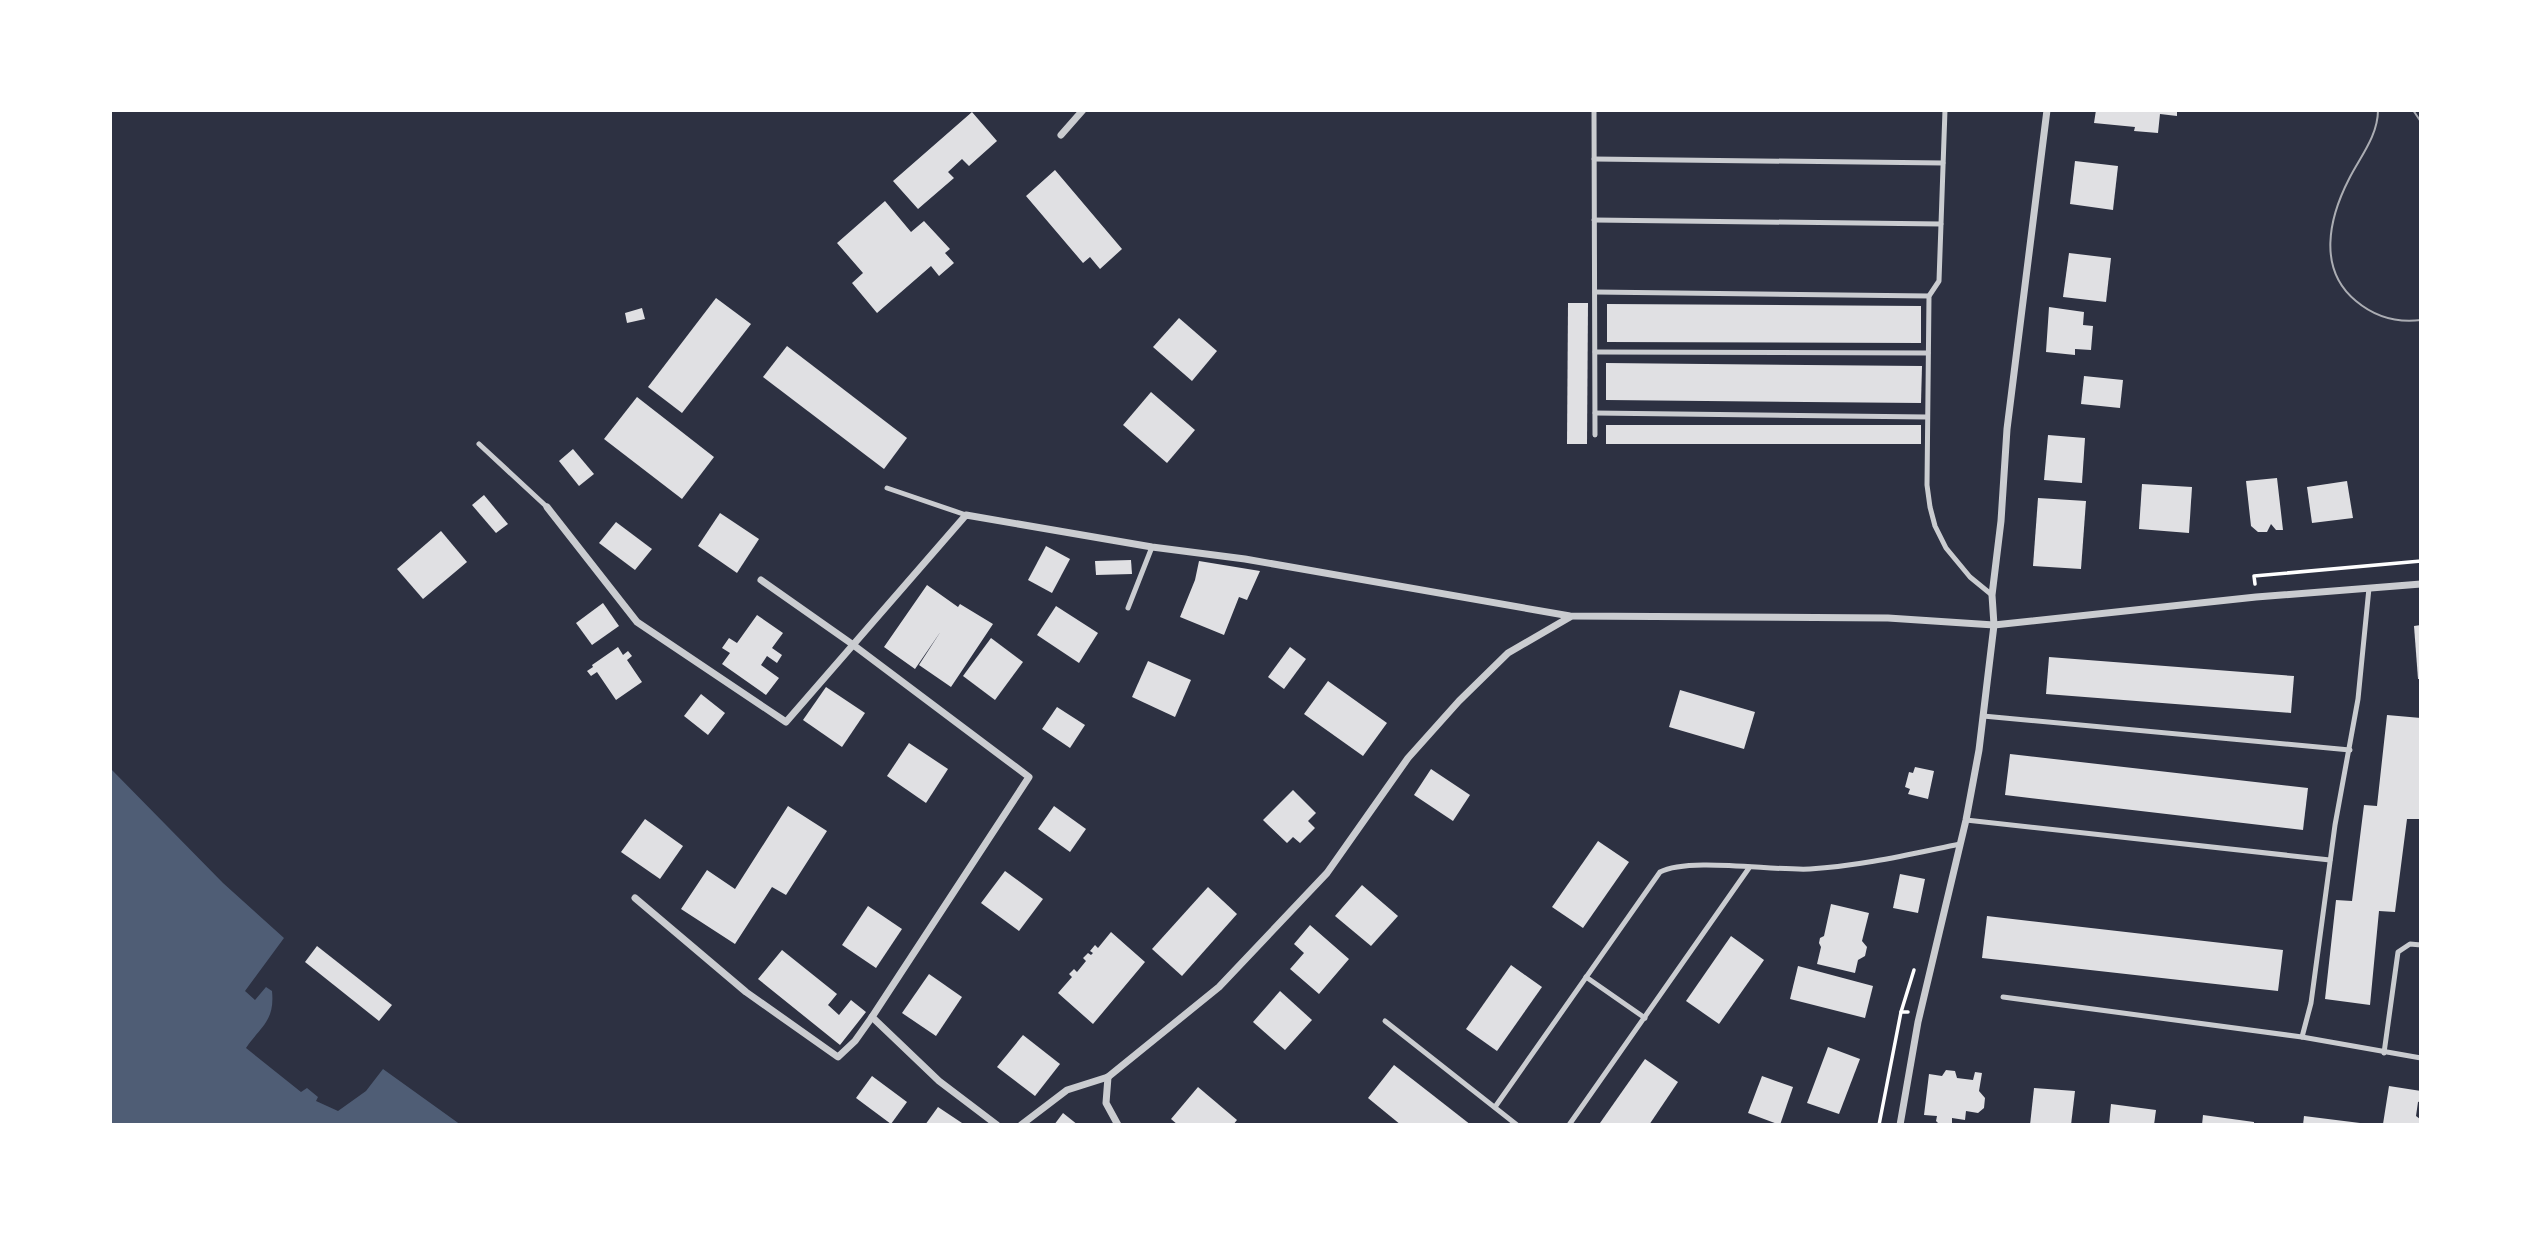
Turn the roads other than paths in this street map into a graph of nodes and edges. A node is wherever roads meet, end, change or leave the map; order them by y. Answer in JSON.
{"nodes":[{"id":1,"x":1083,"y":110,"type":"edge"},
{"id":2,"x":1594,"y":110,"type":"edge"},
{"id":3,"x":1945,"y":110,"type":"edge"},
{"id":4,"x":2046,"y":110,"type":"edge"},
{"id":5,"x":1060,"y":135,"type":"dead end"},
{"id":6,"x":1594,"y":159,"type":"junction"},
{"id":7,"x":1943,"y":163,"type":"junction"},
{"id":8,"x":1594,"y":220,"type":"junction"},
{"id":9,"x":1941,"y":224,"type":"junction"},
{"id":10,"x":1595,"y":292,"type":"junction"},
{"id":11,"x":1928,"y":296,"type":"junction"},
{"id":12,"x":1595,"y":352,"type":"junction"},
{"id":13,"x":1928,"y":353,"type":"junction"},
{"id":14,"x":1595,"y":414,"type":"junction"},
{"id":15,"x":1927,"y":417,"type":"junction"},
{"id":16,"x":1595,"y":435,"type":"dead end"},
{"id":17,"x":480,"y":444,"type":"dead end"},
{"id":18,"x":887,"y":488,"type":"dead end"},
{"id":19,"x":547,"y":507,"type":"joint"},
{"id":20,"x":966,"y":515,"type":"junction"},
{"id":21,"x":1152,"y":547,"type":"junction"},
{"id":22,"x":761,"y":580,"type":"dead end"},
{"id":23,"x":2421,"y":584,"type":"edge"},
{"id":24,"x":2369,"y":588,"type":"junction"},
{"id":25,"x":1992,"y":595,"type":"junction"},
{"id":26,"x":1128,"y":608,"type":"dead end"},
{"id":27,"x":1570,"y":616,"type":"junction"},
{"id":28,"x":1994,"y":625,"type":"junction"},
{"id":29,"x":852,"y":644,"type":"junction"},
{"id":30,"x":1983,"y":716,"type":"junction"},
{"id":31,"x":2350,"y":750,"type":"junction"},
{"id":32,"x":1966,"y":820,"type":"junction"},
{"id":33,"x":1960,"y":844,"type":"junction"},
{"id":34,"x":2330,"y":860,"type":"junction"},
{"id":35,"x":1749,"y":868,"type":"junction"},
{"id":36,"x":635,"y":898,"type":"dead end"},
{"id":37,"x":2421,"y":945,"type":"edge"},
{"id":38,"x":1586,"y":977,"type":"junction"},
{"id":39,"x":2003,"y":998,"type":"dead end"},
{"id":40,"x":872,"y":1017,"type":"junction"},
{"id":41,"x":1645,"y":1018,"type":"junction"},
{"id":42,"x":1385,"y":1021,"type":"dead end"},
{"id":43,"x":2302,"y":1037,"type":"junction"},
{"id":44,"x":2384,"y":1052,"type":"junction"},
{"id":45,"x":2421,"y":1058,"type":"edge"},
{"id":46,"x":1108,"y":1077,"type":"junction"},
{"id":47,"x":1495,"y":1107,"type":"junction"},
{"id":48,"x":997,"y":1125,"type":"edge"},
{"id":49,"x":1021,"y":1125,"type":"edge"},
{"id":50,"x":1118,"y":1125,"type":"edge"},
{"id":51,"x":1517,"y":1125,"type":"edge"},
{"id":52,"x":1569,"y":1125,"type":"edge"},
{"id":53,"x":1900,"y":1125,"type":"edge"}],
"edges":[{"from":1,"to":5,"type":"street"},
{"from":2,"to":6,"type":"lane"},
{"from":3,"to":7,"type":"lane"},
{"from":4,"to":25,"type":"street"},
{"from":6,"to":7,"type":"lane"},
{"from":6,"to":8,"type":"lane"},
{"from":7,"to":9,"type":"lane"},
{"from":8,"to":9,"type":"lane"},
{"from":8,"to":10,"type":"lane"},
{"from":9,"to":11,"type":"lane"},
{"from":10,"to":11,"type":"lane"},
{"from":10,"to":12,"type":"lane"},
{"from":11,"to":13,"type":"lane"},
{"from":12,"to":13,"type":"lane"},
{"from":12,"to":14,"type":"lane"},
{"from":13,"to":15,"type":"lane"},
{"from":14,"to":15,"type":"lane"},
{"from":14,"to":16,"type":"lane"},
{"from":15,"to":25,"type":"lane"},
{"from":17,"to":19,"type":"lane"},
{"from":18,"to":20,"type":"lane"},
{"from":19,"to":29,"type":"street"},
{"from":20,"to":21,"type":"street"},
{"from":20,"to":29,"type":"street"},
{"from":21,"to":26,"type":"lane"},
{"from":21,"to":27,"type":"street"},
{"from":22,"to":29,"type":"street"},
{"from":23,"to":24,"type":"street"},
{"from":24,"to":28,"type":"street"},
{"from":24,"to":31,"type":"lane"},
{"from":25,"to":28,"type":"street"},
{"from":27,"to":28,"type":"street"},
{"from":27,"to":46,"type":"street"},
{"from":28,"to":30,"type":"street"},
{"from":29,"to":40,"type":"street"},
{"from":30,"to":31,"type":"lane"},
{"from":30,"to":32,"type":"street"},
{"from":31,"to":34,"type":"lane"},
{"from":32,"to":33,"type":"street"},
{"from":32,"to":34,"type":"lane"},
{"from":33,"to":35,"type":"lane"},
{"from":33,"to":53,"type":"street"},
{"from":34,"to":43,"type":"lane"},
{"from":35,"to":38,"type":"lane"},
{"from":35,"to":41,"type":"lane"},
{"from":36,"to":40,"type":"street"},
{"from":37,"to":44,"type":"lane"},
{"from":38,"to":41,"type":"lane"},
{"from":38,"to":47,"type":"lane"},
{"from":39,"to":43,"type":"lane"},
{"from":40,"to":48,"type":"street"},
{"from":41,"to":52,"type":"lane"},
{"from":42,"to":47,"type":"lane"},
{"from":43,"to":44,"type":"lane"},
{"from":44,"to":45,"type":"lane"},
{"from":46,"to":49,"type":"street"},
{"from":46,"to":50,"type":"street"},
{"from":47,"to":51,"type":"lane"}]}
